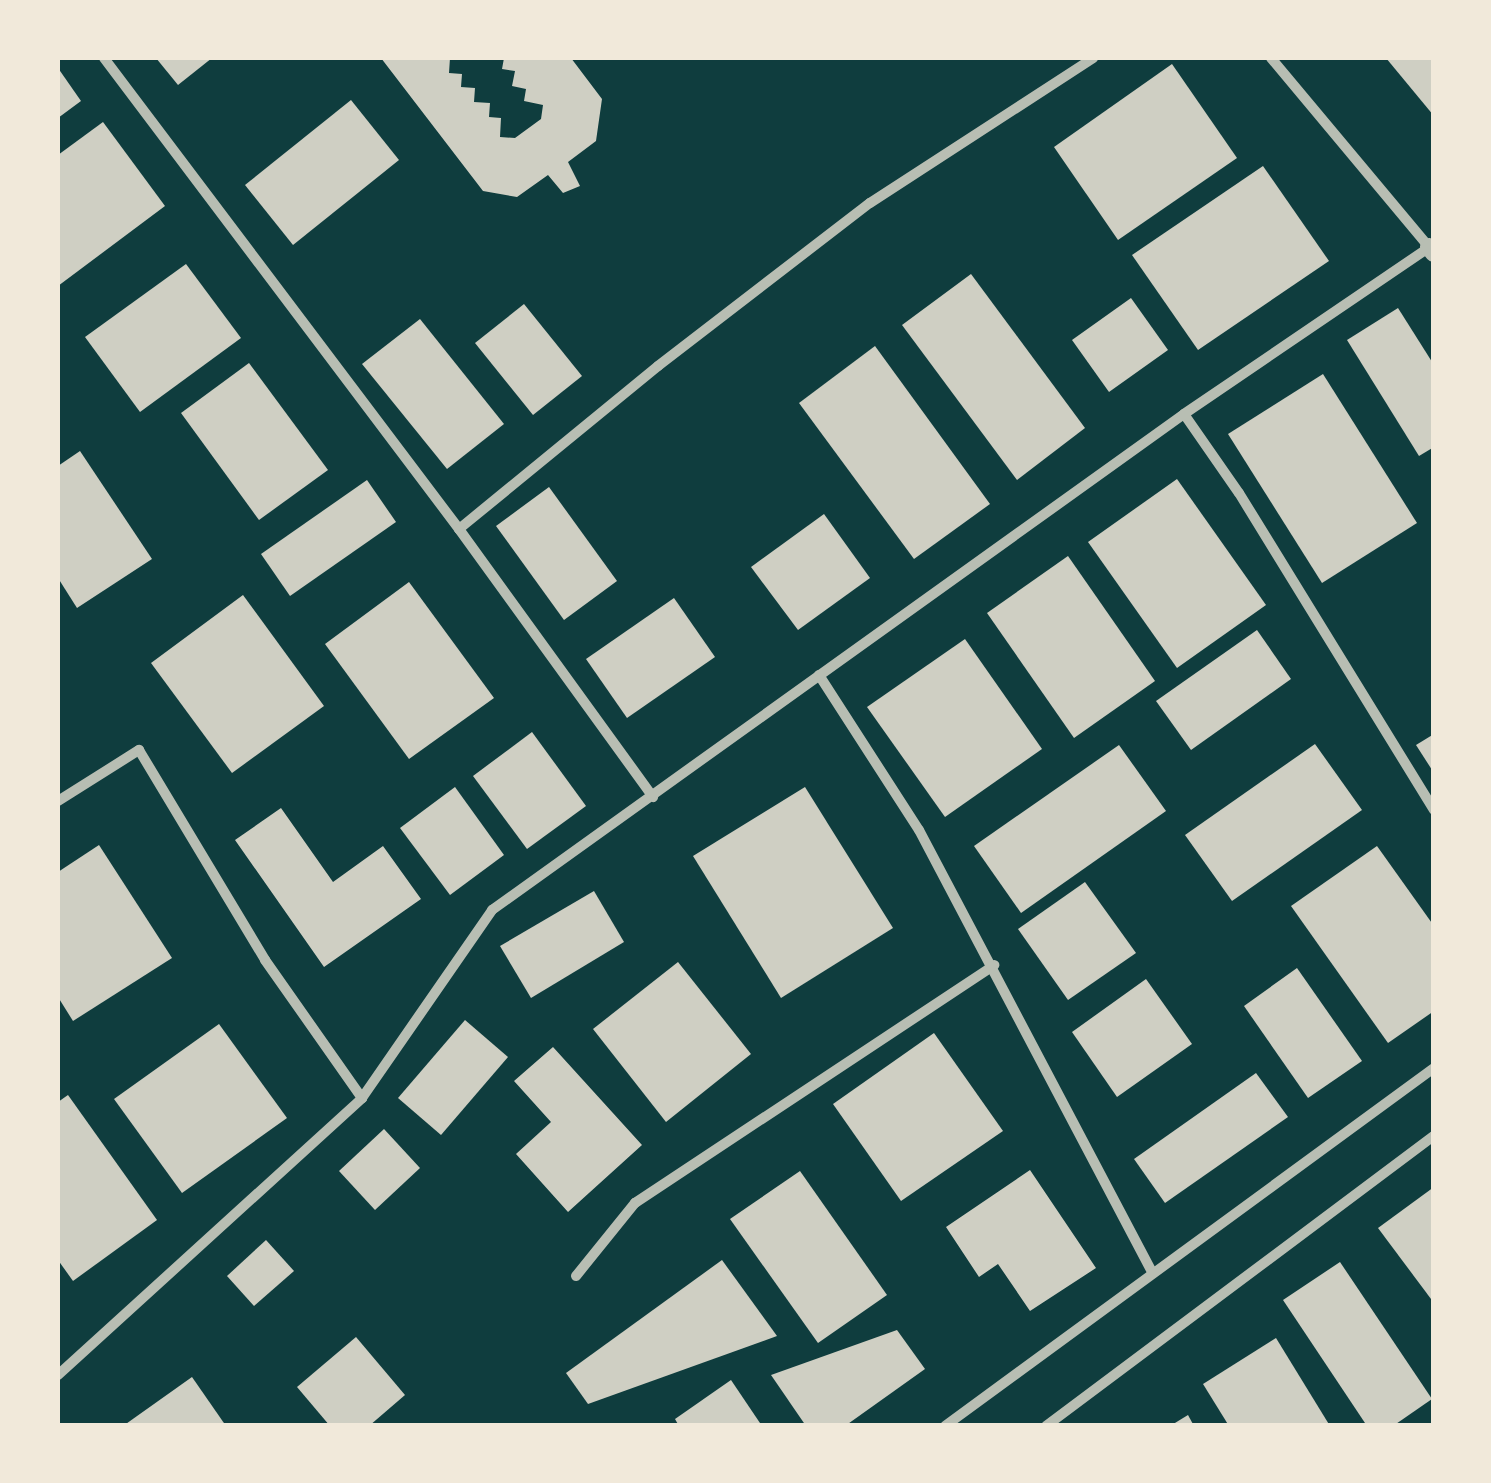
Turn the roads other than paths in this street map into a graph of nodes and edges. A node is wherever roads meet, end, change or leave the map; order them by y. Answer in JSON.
{"nodes":[{"id":1,"x":104,"y":58,"type":"edge"},
{"id":2,"x":1093,"y":58,"type":"edge"},
{"id":3,"x":1272,"y":58,"type":"edge"},
{"id":4,"x":1432,"y":248,"type":"edge"},
{"id":5,"x":1184,"y":414,"type":"junction"},
{"id":6,"x":460,"y":529,"type":"junction"},
{"id":7,"x":819,"y":675,"type":"junction"},
{"id":8,"x":653,"y":797,"type":"junction"},
{"id":9,"x":58,"y":801,"type":"edge"},
{"id":10,"x":1434,"y":810,"type":"edge"},
{"id":11,"x":994,"y":964,"type":"junction"},
{"id":12,"x":1434,"y":1068,"type":"edge"},
{"id":13,"x":362,"y":1098,"type":"junction"},
{"id":14,"x":1434,"y":1136,"type":"edge"},
{"id":15,"x":1152,"y":1272,"type":"junction"},
{"id":16,"x":576,"y":1276,"type":"dead end"},
{"id":17,"x":58,"y":1375,"type":"edge"},
{"id":18,"x":946,"y":1426,"type":"edge"},
{"id":19,"x":1046,"y":1426,"type":"edge"}],
"edges":[{"from":1,"to":6,"type":"street"},
{"from":2,"to":6,"type":"street"},
{"from":3,"to":4,"type":"street"},
{"from":4,"to":5,"type":"street"},
{"from":5,"to":7,"type":"street"},
{"from":5,"to":10,"type":"street"},
{"from":6,"to":8,"type":"street"},
{"from":7,"to":8,"type":"street"},
{"from":7,"to":11,"type":"street"},
{"from":8,"to":13,"type":"street"},
{"from":9,"to":13,"type":"street"},
{"from":11,"to":15,"type":"street"},
{"from":11,"to":16,"type":"street"},
{"from":12,"to":15,"type":"street"},
{"from":13,"to":17,"type":"street"},
{"from":14,"to":19,"type":"street"},
{"from":15,"to":18,"type":"street"}]}
